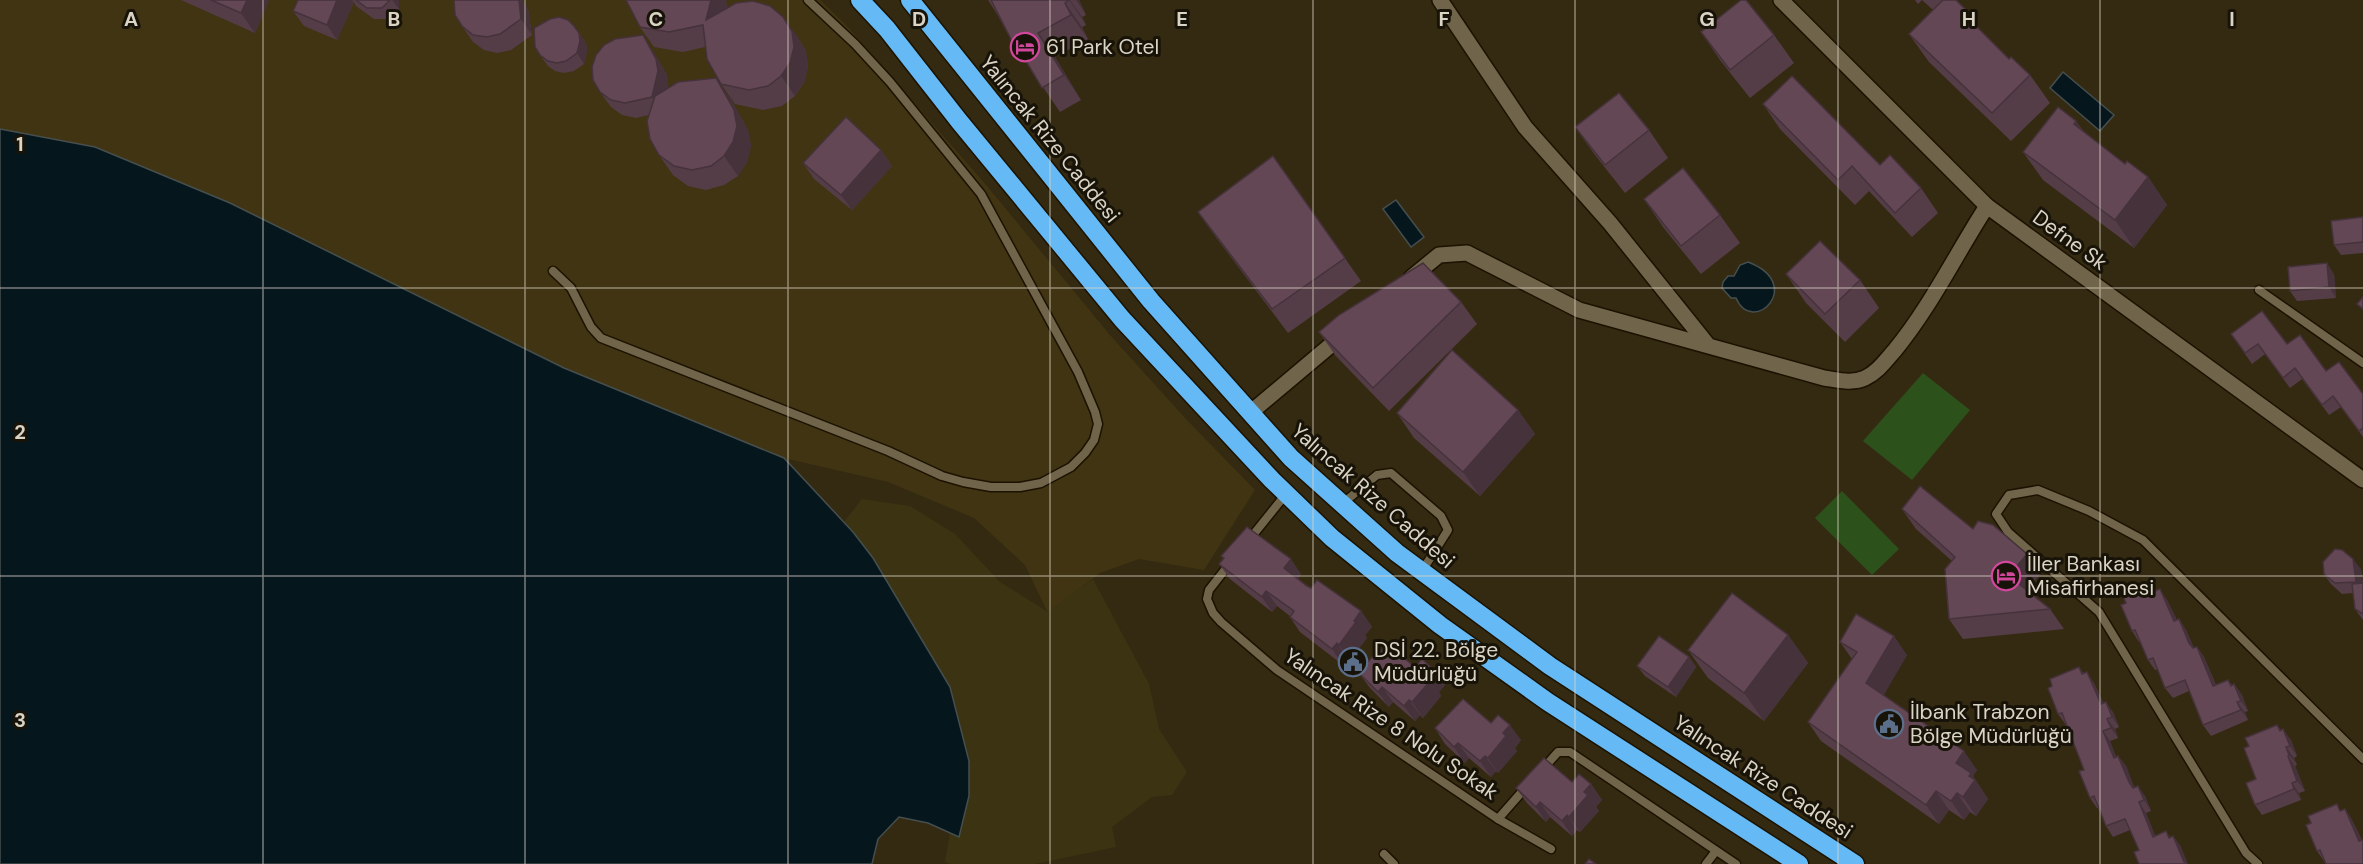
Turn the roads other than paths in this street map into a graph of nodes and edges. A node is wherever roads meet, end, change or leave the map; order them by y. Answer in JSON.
{"nodes":[{"id":1,"x":808,"y":0,"type":"edge"},
{"id":2,"x":860,"y":0,"type":"edge"},
{"id":3,"x":910,"y":0,"type":"edge"},
{"id":4,"x":1440,"y":0,"type":"edge"},
{"id":5,"x":1781,"y":0,"type":"edge"},
{"id":6,"x":1987,"y":206,"type":"junction"},
{"id":7,"x":553,"y":271,"type":"dead end"},
{"id":8,"x":1403,"y":285,"type":"edge"},
{"id":9,"x":2259,"y":290,"type":"dead end"},
{"id":10,"x":1357,"y":323,"type":"edge"},
{"id":11,"x":1707,"y":344,"type":"junction"},
{"id":12,"x":2363,"y":363,"type":"edge"},
{"id":13,"x":1250,"y":413,"type":"junction"},
{"id":14,"x":2363,"y":480,"type":"edge"},
{"id":15,"x":1286,"y":494,"type":"junction"},
{"id":16,"x":1342,"y":504,"type":"junction"},
{"id":17,"x":1245,"y":546,"type":"edge"},
{"id":18,"x":1238,"y":554,"type":"edge"},
{"id":19,"x":1422,"y":572,"type":"junction"},
{"id":20,"x":2363,"y":759,"type":"edge"},
{"id":21,"x":1498,"y":819,"type":"junction"},
{"id":22,"x":1551,"y":849,"type":"dead end"},
{"id":23,"x":1716,"y":851,"type":"junction"},
{"id":24,"x":1384,"y":855,"type":"dead end"},
{"id":25,"x":1394,"y":864,"type":"edge"},
{"id":26,"x":1706,"y":864,"type":"edge"},
{"id":27,"x":1736,"y":864,"type":"edge"},
{"id":28,"x":1799,"y":864,"type":"edge"},
{"id":29,"x":1855,"y":864,"type":"edge"},
{"id":30,"x":2258,"y":864,"type":"edge"}],
"edges":[{"from":1,"to":7,"type":"lane"},
{"from":2,"to":15,"type":"highway"},
{"from":3,"to":13,"type":"highway","name":"Yalıncak Rize Caddesi"},
{"from":4,"to":11,"type":"street"},
{"from":5,"to":6,"type":"street","name":"Defne Sk"},
{"from":6,"to":11,"type":"street"},
{"from":6,"to":14,"type":"street","name":"Defne Sk"},
{"from":8,"to":11,"type":"street"},
{"from":9,"to":12,"type":"lane"},
{"from":10,"to":13,"type":"street"},
{"from":13,"to":16,"type":"highway","name":"Yalıncak Rize Caddesi"},
{"from":15,"to":17,"type":"lane"},
{"from":15,"to":28,"type":"highway"},
{"from":16,"to":19,"type":"highway","name":"Yalıncak Rize Caddesi"},
{"from":16,"to":19,"type":"lane"},
{"from":18,"to":21,"type":"lane","name":"Yalıncak Rize 8 Nolu Sokak"},
{"from":19,"to":29,"type":"highway","name":"Yalıncak Rize Caddesi"},
{"from":20,"to":30,"type":"lane"},
{"from":21,"to":22,"type":"lane","name":"Yalıncak Rize 8 Nolu Sokak"},
{"from":21,"to":23,"type":"lane","name":"Yalıncak Rize 8 Nolu Sokak"},
{"from":23,"to":26,"type":"lane"},
{"from":23,"to":27,"type":"lane","name":"Yalıncak Rize 8 Nolu Sokak"},
{"from":24,"to":25,"type":"lane"}]}
